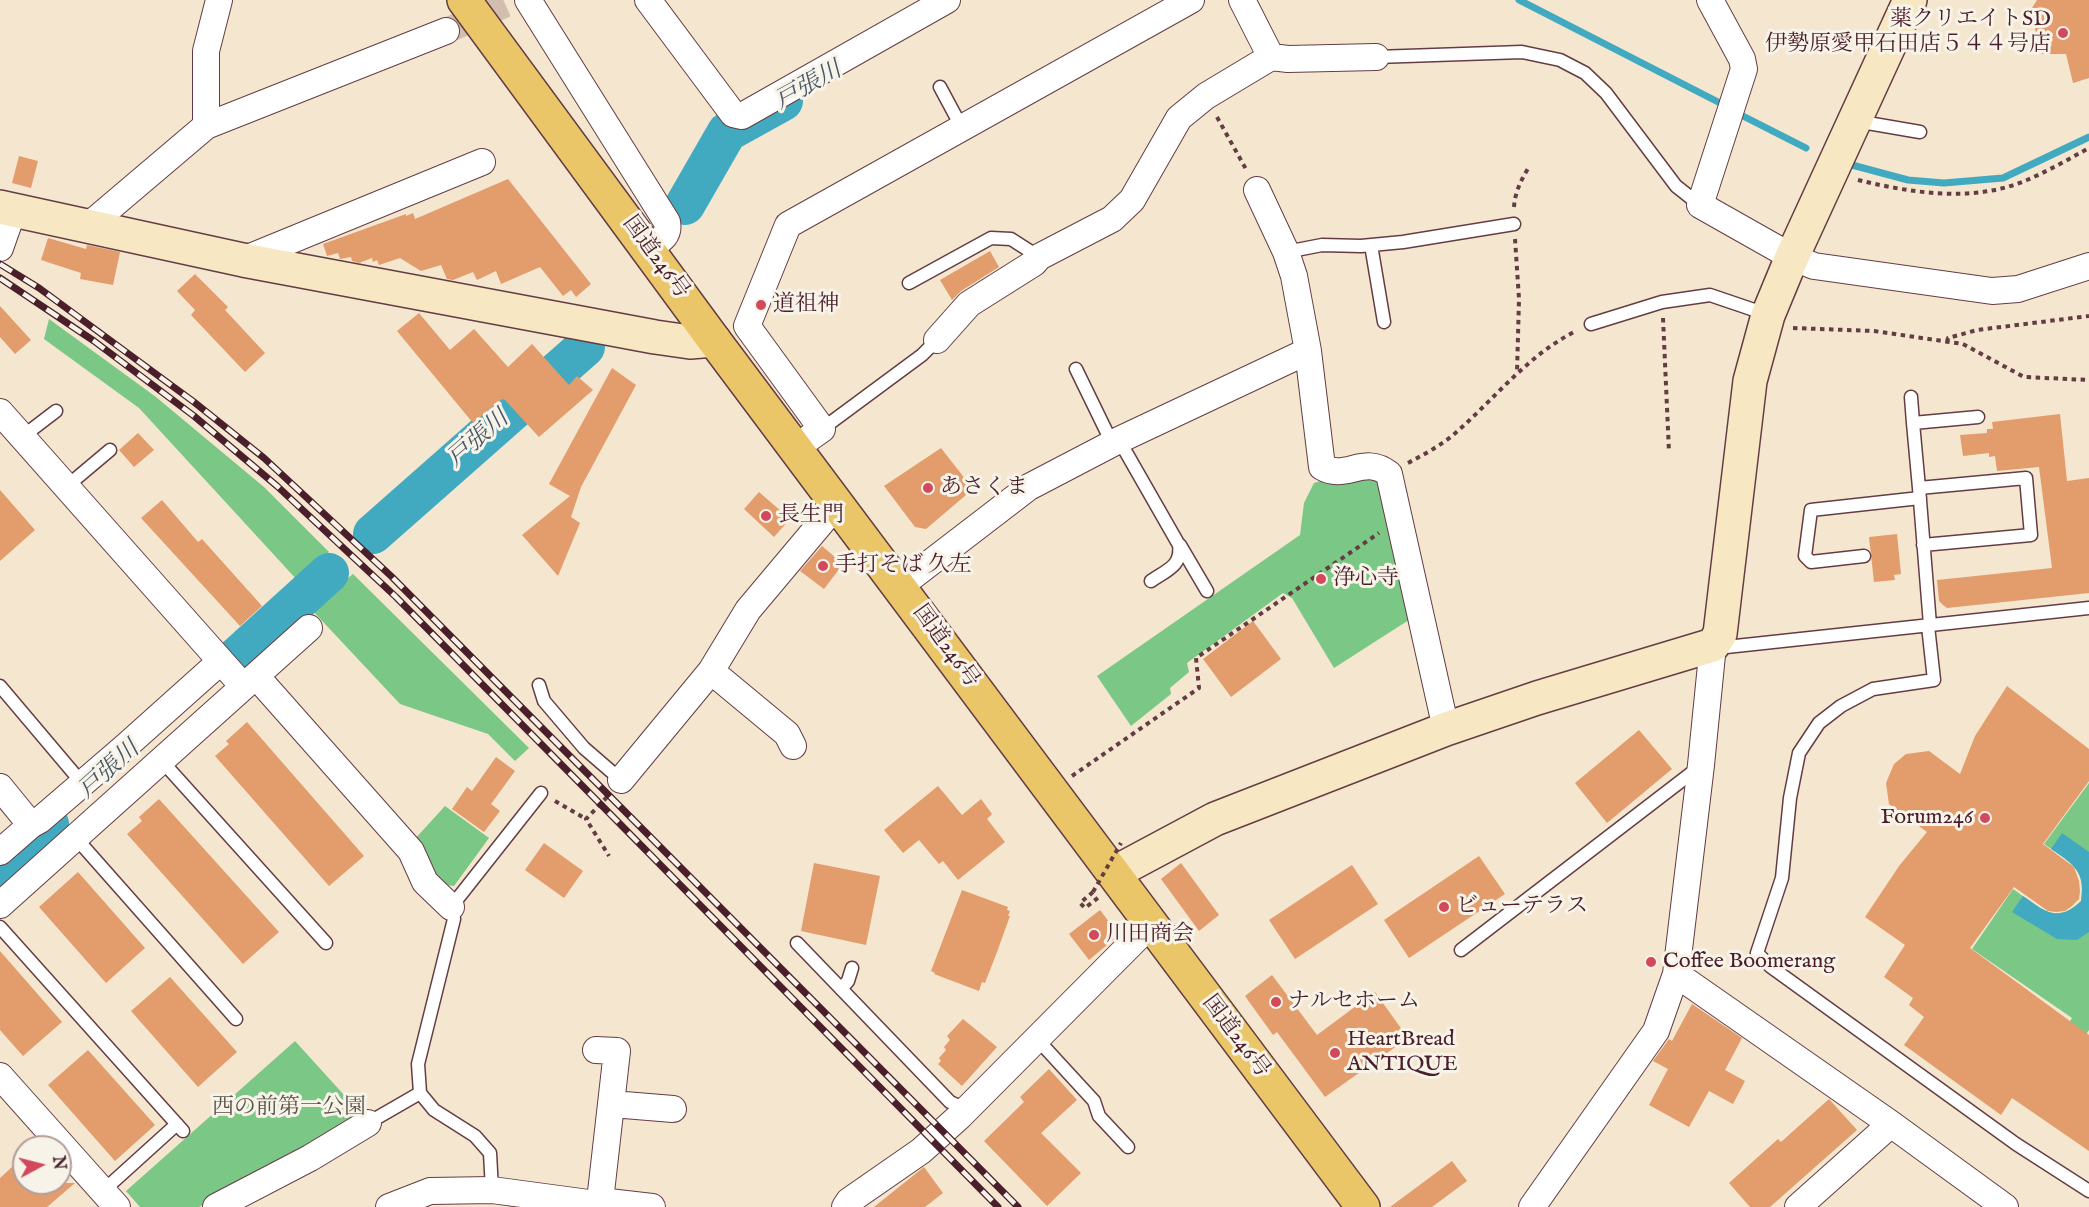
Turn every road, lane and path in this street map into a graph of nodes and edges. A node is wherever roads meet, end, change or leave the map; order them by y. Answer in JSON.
{"nodes":[{"id":1,"x":219,"y":0,"type":"edge"},
{"id":2,"x":464,"y":0,"type":"edge"},
{"id":3,"x":528,"y":0,"type":"edge"},
{"id":4,"x":648,"y":0,"type":"edge"},
{"id":5,"x":947,"y":0,"type":"edge"},
{"id":6,"x":1191,"y":0,"type":"edge"},
{"id":7,"x":1242,"y":0,"type":"edge"},
{"id":8,"x":1710,"y":0,"type":"edge"},
{"id":9,"x":1910,"y":0,"type":"edge"},
{"id":10,"x":446,"y":31,"type":"tunnel mouth"},
{"id":11,"x":1271,"y":57,"type":"junction"},
{"id":12,"x":1376,"y":57,"type":"joint"},
{"id":13,"x":940,"y":87,"type":"dead end"},
{"id":14,"x":1209,"y":103,"type":"junction"},
{"id":15,"x":1855,"y":121,"type":"junction"},
{"id":16,"x":206,"y":126,"type":"junction"},
{"id":17,"x":962,"y":128,"type":"junction"},
{"id":18,"x":1920,"y":132,"type":"dead end"},
{"id":19,"x":2089,"y":148,"type":"edge"},
{"id":20,"x":482,"y":162,"type":"dead end"},
{"id":21,"x":1529,"y":166,"type":"dead end"},
{"id":22,"x":1831,"y":174,"type":"junction"},
{"id":23,"x":1257,"y":190,"type":"joint"},
{"id":24,"x":1700,"y":205,"type":"junction"},
{"id":25,"x":7,"y":209,"type":"edge"},
{"id":26,"x":1514,"y":224,"type":"junction"},
{"id":27,"x":87,"y":227,"type":"junction"},
{"id":28,"x":1371,"y":245,"type":"junction"},
{"id":29,"x":0,"y":248,"type":"edge"},
{"id":30,"x":648,"y":248,"type":"junction"},
{"id":31,"x":1287,"y":252,"type":"junction"},
{"id":32,"x":1039,"y":257,"type":"junction"},
{"id":33,"x":1792,"y":257,"type":"junction"},
{"id":34,"x":243,"y":260,"type":"junction"},
{"id":35,"x":2089,"y":266,"type":"edge"},
{"id":36,"x":909,"y":283,"type":"dead end"},
{"id":37,"x":1662,"y":302,"type":"junction"},
{"id":38,"x":2089,"y":316,"type":"edge"},
{"id":39,"x":1766,"y":321,"type":"junction"},
{"id":40,"x":1384,"y":322,"type":"dead end"},
{"id":41,"x":1591,"y":324,"type":"joint"},
{"id":42,"x":714,"y":340,"type":"junction"},
{"id":43,"x":937,"y":340,"type":"joint"},
{"id":44,"x":1947,"y":342,"type":"junction"},
{"id":45,"x":1308,"y":351,"type":"junction"},
{"id":46,"x":1076,"y":369,"type":"dead end"},
{"id":47,"x":1517,"y":373,"type":"junction"},
{"id":48,"x":2089,"y":380,"type":"edge"},
{"id":49,"x":1911,"y":397,"type":"dead end"},
{"id":50,"x":56,"y":411,"type":"dead end"},
{"id":51,"x":0,"y":412,"type":"edge"},
{"id":52,"x":1978,"y":417,"type":"dead end"},
{"id":53,"x":1913,"y":423,"type":"junction"},
{"id":54,"x":822,"y":429,"type":"junction"},
{"id":55,"x":22,"y":437,"type":"junction"},
{"id":56,"x":1116,"y":442,"type":"junction"},
{"id":57,"x":795,"y":448,"type":"junction"},
{"id":58,"x":110,"y":450,"type":"dead end"},
{"id":59,"x":1669,"y":452,"type":"dead end"},
{"id":60,"x":1389,"y":474,"type":"junction"},
{"id":61,"x":66,"y":487,"type":"junction"},
{"id":62,"x":1920,"y":493,"type":"junction"},
{"id":63,"x":837,"y":504,"type":"junction"},
{"id":64,"x":1399,"y":519,"type":"junction"},
{"id":65,"x":1179,"y":544,"type":"junction"},
{"id":66,"x":1923,"y":545,"type":"junction"},
{"id":67,"x":1864,"y":555,"type":"dead end"},
{"id":68,"x":1151,"y":581,"type":"dead end"},
{"id":69,"x":900,"y":586,"type":"junction"},
{"id":70,"x":1207,"y":591,"type":"dead end"},
{"id":71,"x":2089,"y":608,"type":"edge"},
{"id":72,"x":1929,"y":626,"type":"junction"},
{"id":73,"x":309,"y":628,"type":"dead end"},
{"id":74,"x":1713,"y":647,"type":"junction"},
{"id":75,"x":221,"y":661,"type":"junction"},
{"id":76,"x":711,"y":671,"type":"junction"},
{"id":77,"x":250,"y":681,"type":"junction"},
{"id":78,"x":539,"y":685,"type":"dead end"},
{"id":79,"x":0,"y":686,"type":"edge"},
{"id":80,"x":1446,"y":729,"type":"junction"},
{"id":81,"x":793,"y":746,"type":"dead end"},
{"id":82,"x":161,"y":760,"type":"junction"},
{"id":83,"x":1701,"y":765,"type":"junction"},
{"id":84,"x":89,"y":777,"type":"junction"},
{"id":85,"x":621,"y":780,"type":"junction"},
{"id":86,"x":0,"y":787,"type":"edge"},
{"id":87,"x":1051,"y":791,"type":"junction"},
{"id":88,"x":541,"y":793,"type":"joint"},
{"id":89,"x":586,"y":819,"type":"junction"},
{"id":90,"x":31,"y":825,"type":"junction"},
{"id":91,"x":75,"y":837,"type":"junction"},
{"id":92,"x":0,"y":852,"type":"edge"},
{"id":93,"x":609,"y":856,"type":"dead end"},
{"id":94,"x":1109,"y":874,"type":"junction"},
{"id":95,"x":0,"y":905,"type":"edge"},
{"id":96,"x":451,"y":907,"type":"junction"},
{"id":97,"x":1150,"y":925,"type":"junction"},
{"id":98,"x":0,"y":927,"type":"edge"},
{"id":99,"x":326,"y":943,"type":"dead end"},
{"id":100,"x":796,"y":943,"type":"dead end"},
{"id":101,"x":1461,"y":950,"type":"dead end"},
{"id":102,"x":852,"y":968,"type":"dead end"},
{"id":103,"x":1676,"y":974,"type":"junction"},
{"id":104,"x":841,"y":989,"type":"junction"},
{"id":105,"x":236,"y":1019,"type":"dead end"},
{"id":106,"x":1037,"y":1038,"type":"junction"},
{"id":107,"x":616,"y":1051,"type":"dead end"},
{"id":108,"x":0,"y":1076,"type":"edge"},
{"id":109,"x":420,"y":1093,"type":"junction"},
{"id":110,"x":612,"y":1104,"type":"junction"},
{"id":111,"x":966,"y":1109,"type":"junction"},
{"id":112,"x":660,"y":1113,"type":"dead end"},
{"id":113,"x":368,"y":1123,"type":"joint"},
{"id":114,"x":1891,"y":1124,"type":"junction"},
{"id":115,"x":1128,"y":1147,"type":"dead end"},
{"id":116,"x":492,"y":1190,"type":"junction"},
{"id":117,"x":2089,"y":1191,"type":"edge"},
{"id":118,"x":110,"y":1199,"type":"edge"},
{"id":119,"x":597,"y":1204,"type":"edge"},
{"id":120,"x":216,"y":1207,"type":"edge"},
{"id":121,"x":389,"y":1207,"type":"edge"},
{"id":122,"x":652,"y":1207,"type":"edge"},
{"id":123,"x":845,"y":1207,"type":"edge"},
{"id":124,"x":1363,"y":1207,"type":"edge"},
{"id":125,"x":1532,"y":1207,"type":"edge"},
{"id":126,"x":1798,"y":1207,"type":"edge"},
{"id":127,"x":2005,"y":1207,"type":"edge"}],
"edges":[{"from":1,"to":16,"type":"street"},
{"from":2,"to":30,"type":"highway","name":"国道246号"},
{"from":3,"to":30,"type":"street"},
{"from":4,"to":5,"type":"street"},
{"from":6,"to":17,"type":"street"},
{"from":7,"to":11,"type":"street"},
{"from":8,"to":24,"type":"street"},
{"from":9,"to":15,"type":"street"},
{"from":10,"to":16,"type":"street"},
{"from":11,"to":12,"type":"street"},
{"from":11,"to":14,"type":"street"},
{"from":12,"to":24,"type":"lane"},
{"from":13,"to":17,"type":"lane"},
{"from":14,"to":23,"type":"path"},
{"from":14,"to":32,"type":"street"},
{"from":15,"to":18,"type":"lane"},
{"from":15,"to":22,"type":"street"},
{"from":16,"to":27,"type":"street"},
{"from":17,"to":54,"type":"street"},
{"from":19,"to":22,"type":"path"},
{"from":20,"to":34,"type":"street"},
{"from":21,"to":26,"type":"path"},
{"from":22,"to":33,"type":"street"},
{"from":23,"to":31,"type":"street"},
{"from":24,"to":33,"type":"street"},
{"from":25,"to":27,"type":"street"},
{"from":25,"to":29,"type":"street"},
{"from":26,"to":28,"type":"lane"},
{"from":26,"to":47,"type":"path"},
{"from":27,"to":34,"type":"street"},
{"from":28,"to":31,"type":"lane"},
{"from":28,"to":40,"type":"lane"},
{"from":30,"to":42,"type":"highway","name":"国道246号"},
{"from":31,"to":45,"type":"street"},
{"from":32,"to":36,"type":"lane"},
{"from":32,"to":43,"type":"street"},
{"from":33,"to":35,"type":"street"},
{"from":33,"to":39,"type":"street"},
{"from":34,"to":42,"type":"street"},
{"from":37,"to":39,"type":"lane"},
{"from":37,"to":41,"type":"lane"},
{"from":37,"to":59,"type":"path"},
{"from":38,"to":44,"type":"path"},
{"from":39,"to":44,"type":"path"},
{"from":39,"to":74,"type":"street"},
{"from":41,"to":47,"type":"path"},
{"from":42,"to":57,"type":"highway","name":"国道246号"},
{"from":43,"to":54,"type":"lane"},
{"from":44,"to":48,"type":"path"},
{"from":45,"to":56,"type":"street"},
{"from":45,"to":60,"type":"street"},
{"from":46,"to":56,"type":"lane"},
{"from":47,"to":60,"type":"path"},
{"from":49,"to":53,"type":"lane"},
{"from":50,"to":55,"type":"lane"},
{"from":51,"to":55,"type":"street"},
{"from":52,"to":53,"type":"lane"},
{"from":53,"to":62,"type":"lane"},
{"from":54,"to":57,"type":"street"},
{"from":55,"to":61,"type":"street"},
{"from":56,"to":65,"type":"lane"},
{"from":56,"to":69,"type":"street"},
{"from":57,"to":63,"type":"highway","name":"国道246号"},
{"from":58,"to":61,"type":"lane"},
{"from":60,"to":64,"type":"street"},
{"from":61,"to":75,"type":"street"},
{"from":62,"to":66,"type":"lane"},
{"from":62,"to":66,"type":"lane"},
{"from":62,"to":67,"type":"lane"},
{"from":63,"to":69,"type":"highway","name":"国道246号"},
{"from":63,"to":76,"type":"street"},
{"from":64,"to":80,"type":"street"},
{"from":64,"to":87,"type":"path"},
{"from":65,"to":68,"type":"lane"},
{"from":65,"to":70,"type":"lane"},
{"from":66,"to":72,"type":"lane"},
{"from":69,"to":87,"type":"highway","name":"国道246号"},
{"from":71,"to":72,"type":"lane"},
{"from":72,"to":74,"type":"lane"},
{"from":72,"to":117,"type":"lane"},
{"from":73,"to":77,"type":"street"},
{"from":74,"to":80,"type":"street"},
{"from":74,"to":83,"type":"street"},
{"from":75,"to":77,"type":"street"},
{"from":75,"to":84,"type":"street"},
{"from":76,"to":81,"type":"street"},
{"from":76,"to":85,"type":"street"},
{"from":77,"to":82,"type":"street"},
{"from":77,"to":96,"type":"street"},
{"from":78,"to":85,"type":"lane"},
{"from":79,"to":84,"type":"lane"},
{"from":80,"to":94,"type":"street"},
{"from":82,"to":91,"type":"street"},
{"from":82,"to":99,"type":"lane"},
{"from":83,"to":101,"type":"lane"},
{"from":83,"to":103,"type":"street"},
{"from":84,"to":90,"type":"street"},
{"from":85,"to":89,"type":"path"},
{"from":86,"to":90,"type":"street"},
{"from":87,"to":94,"type":"highway","name":"国道246号"},
{"from":88,"to":89,"type":"path"},
{"from":88,"to":96,"type":"lane"},
{"from":89,"to":93,"type":"path"},
{"from":90,"to":92,"type":"street"},
{"from":91,"to":95,"type":"street"},
{"from":91,"to":105,"type":"lane"},
{"from":94,"to":94,"type":"path","bridge":true},
{"from":94,"to":94,"type":"path"},
{"from":94,"to":97,"type":"highway","name":"国道246号"},
{"from":96,"to":109,"type":"lane"},
{"from":97,"to":106,"type":"street"},
{"from":97,"to":124,"type":"highway","name":"国道246号"},
{"from":98,"to":118,"type":"lane"},
{"from":100,"to":104,"type":"lane"},
{"from":102,"to":104,"type":"lane"},
{"from":103,"to":114,"type":"street"},
{"from":103,"to":125,"type":"street"},
{"from":104,"to":111,"type":"lane"},
{"from":106,"to":111,"type":"street"},
{"from":106,"to":115,"type":"lane"},
{"from":107,"to":110,"type":"street"},
{"from":108,"to":118,"type":"street"},
{"from":109,"to":113,"type":"lane"},
{"from":109,"to":116,"type":"lane"},
{"from":110,"to":112,"type":"street"},
{"from":110,"to":119,"type":"street"},
{"from":111,"to":123,"type":"street"},
{"from":113,"to":120,"type":"street"},
{"from":114,"to":126,"type":"street"},
{"from":114,"to":127,"type":"street"},
{"from":116,"to":119,"type":"street"},
{"from":116,"to":121,"type":"street"},
{"from":119,"to":122,"type":"street"}]}
